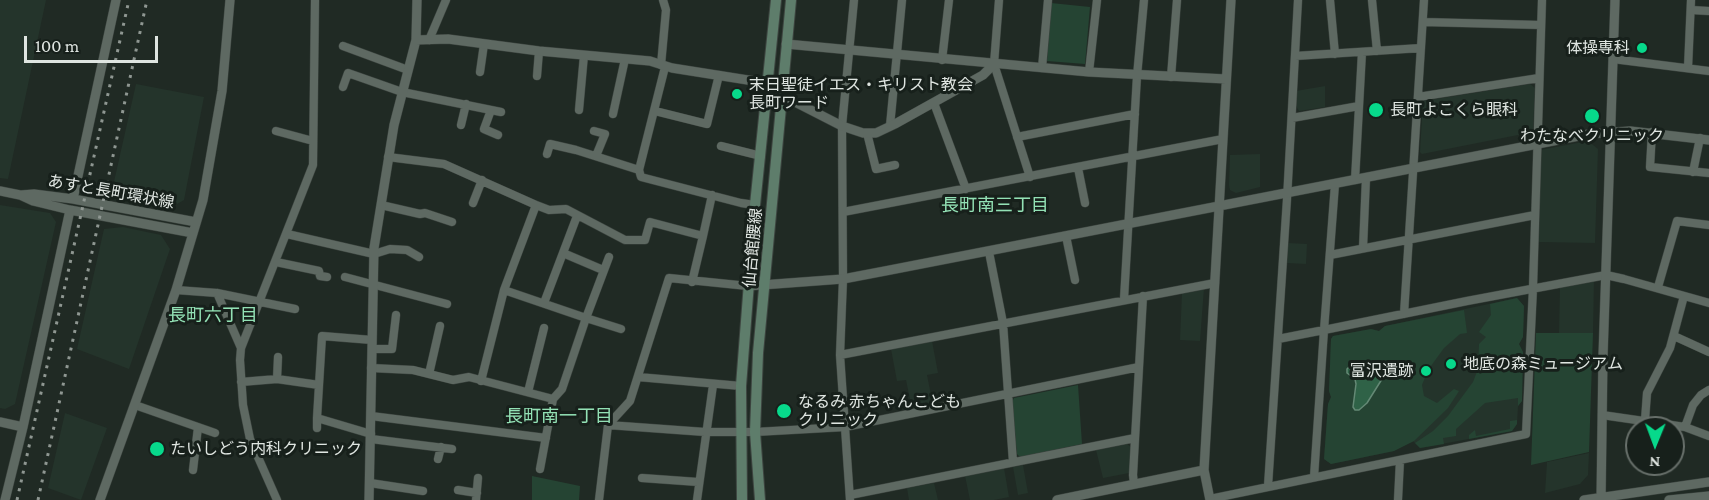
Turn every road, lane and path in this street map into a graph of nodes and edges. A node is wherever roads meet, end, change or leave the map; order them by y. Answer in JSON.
{"nodes":[{"id":1,"x":116,"y":0,"type":"edge"},
{"id":2,"x":230,"y":0,"type":"edge"},
{"id":3,"x":315,"y":0,"type":"edge"},
{"id":4,"x":417,"y":0,"type":"edge"},
{"id":5,"x":446,"y":0,"type":"edge"},
{"id":6,"x":663,"y":0,"type":"edge"},
{"id":7,"x":776,"y":0,"type":"edge"},
{"id":8,"x":791,"y":0,"type":"edge"},
{"id":9,"x":854,"y":0,"type":"edge"},
{"id":10,"x":902,"y":0,"type":"edge"},
{"id":11,"x":949,"y":0,"type":"edge"},
{"id":12,"x":999,"y":0,"type":"edge"},
{"id":13,"x":1048,"y":0,"type":"edge"},
{"id":14,"x":1097,"y":0,"type":"edge"},
{"id":15,"x":1144,"y":0,"type":"edge"},
{"id":16,"x":1177,"y":0,"type":"edge"},
{"id":17,"x":1232,"y":0,"type":"edge"},
{"id":18,"x":1298,"y":0,"type":"edge"},
{"id":19,"x":1330,"y":0,"type":"edge"},
{"id":20,"x":1372,"y":0,"type":"edge"},
{"id":21,"x":1424,"y":0,"type":"edge"},
{"id":22,"x":1542,"y":0,"type":"edge"},
{"id":23,"x":1616,"y":0,"type":"edge"},
{"id":24,"x":1691,"y":0,"type":"edge"},
{"id":25,"x":1691,"y":10,"type":"junction"},
{"id":26,"x":1709,"y":11,"type":"edge"},
{"id":27,"x":1423,"y":22,"type":"junction"},
{"id":28,"x":1541,"y":26,"type":"junction"},
{"id":29,"x":416,"y":40,"type":"junction"},
{"id":30,"x":429,"y":40,"type":"junction"},
{"id":31,"x":484,"y":44,"type":"junction"},
{"id":32,"x":786,"y":44,"type":"junction"},
{"id":33,"x":343,"y":45,"type":"dead end"},
{"id":34,"x":1421,"y":48,"type":"junction"},
{"id":35,"x":539,"y":51,"type":"junction"},
{"id":36,"x":849,"y":51,"type":"junction"},
{"id":37,"x":1377,"y":51,"type":"junction"},
{"id":38,"x":1362,"y":52,"type":"junction"},
{"id":39,"x":1335,"y":54,"type":"junction"},
{"id":40,"x":584,"y":55,"type":"junction"},
{"id":41,"x":897,"y":56,"type":"junction"},
{"id":42,"x":1295,"y":56,"type":"junction"},
{"id":43,"x":625,"y":59,"type":"junction"},
{"id":44,"x":1613,"y":59,"type":"junction"},
{"id":45,"x":942,"y":60,"type":"junction"},
{"id":46,"x":994,"y":64,"type":"junction"},
{"id":47,"x":663,"y":66,"type":"junction"},
{"id":48,"x":1042,"y":68,"type":"junction"},
{"id":49,"x":1688,"y":68,"type":"junction"},
{"id":50,"x":408,"y":70,"type":"junction"},
{"id":51,"x":1709,"y":71,"type":"edge"},
{"id":52,"x":480,"y":72,"type":"dead end"},
{"id":53,"x":1089,"y":72,"type":"junction"},
{"id":54,"x":719,"y":75,"type":"junction"},
{"id":55,"x":1137,"y":75,"type":"junction"},
{"id":56,"x":537,"y":76,"type":"dead end"},
{"id":57,"x":1171,"y":77,"type":"junction"},
{"id":58,"x":1539,"y":78,"type":"junction"},
{"id":59,"x":1226,"y":79,"type":"junction"},
{"id":60,"x":343,"y":87,"type":"dead end"},
{"id":61,"x":768,"y":89,"type":"junction"},
{"id":62,"x":402,"y":92,"type":"junction"},
{"id":63,"x":782,"y":96,"type":"junction"},
{"id":64,"x":1418,"y":97,"type":"junction"},
{"id":65,"x":934,"y":103,"type":"junction"},
{"id":66,"x":466,"y":104,"type":"junction"},
{"id":67,"x":1359,"y":106,"type":"junction"},
{"id":68,"x":491,"y":110,"type":"junction"},
{"id":69,"x":579,"y":110,"type":"dead end"},
{"id":70,"x":655,"y":111,"type":"junction"},
{"id":71,"x":501,"y":112,"type":"dead end"},
{"id":72,"x":614,"y":114,"type":"dead end"},
{"id":73,"x":1135,"y":114,"type":"junction"},
{"id":74,"x":1292,"y":118,"type":"junction"},
{"id":75,"x":461,"y":125,"type":"dead end"},
{"id":76,"x":842,"y":126,"type":"junction"},
{"id":77,"x":890,"y":126,"type":"junction"},
{"id":78,"x":276,"y":130,"type":"dead end"},
{"id":79,"x":594,"y":131,"type":"dead end"},
{"id":80,"x":1611,"y":131,"type":"junction"},
{"id":81,"x":1652,"y":132,"type":"junction"},
{"id":82,"x":867,"y":133,"type":"junction"},
{"id":83,"x":498,"y":135,"type":"dead end"},
{"id":84,"x":1017,"y":136,"type":"junction"},
{"id":85,"x":1223,"y":139,"type":"junction"},
{"id":86,"x":1704,"y":139,"type":"edge"},
{"id":87,"x":313,"y":141,"type":"junction"},
{"id":88,"x":1538,"y":143,"type":"junction"},
{"id":89,"x":721,"y":147,"type":"dead end"},
{"id":90,"x":547,"y":154,"type":"dead end"},
{"id":91,"x":596,"y":156,"type":"junction"},
{"id":92,"x":761,"y":156,"type":"junction"},
{"id":93,"x":388,"y":157,"type":"junction"},
{"id":94,"x":1133,"y":157,"type":"junction"},
{"id":95,"x":895,"y":165,"type":"dead end"},
{"id":96,"x":1078,"y":168,"type":"junction"},
{"id":97,"x":1413,"y":169,"type":"junction"},
{"id":98,"x":639,"y":170,"type":"junction"},
{"id":99,"x":1693,"y":172,"type":"junction"},
{"id":100,"x":1709,"y":173,"type":"edge"},
{"id":101,"x":1030,"y":177,"type":"junction"},
{"id":102,"x":1366,"y":178,"type":"junction"},
{"id":103,"x":482,"y":180,"type":"junction"},
{"id":104,"x":1355,"y":180,"type":"junction"},
{"id":105,"x":1335,"y":184,"type":"junction"},
{"id":106,"x":966,"y":189,"type":"junction"},
{"id":107,"x":0,"y":191,"type":"edge"},
{"id":108,"x":1287,"y":192,"type":"junction"},
{"id":109,"x":20,"y":195,"type":"junction"},
{"id":110,"x":712,"y":195,"type":"junction"},
{"id":111,"x":73,"y":199,"type":"junction"},
{"id":112,"x":473,"y":203,"type":"dead end"},
{"id":113,"x":1085,"y":203,"type":"dead end"},
{"id":114,"x":381,"y":205,"type":"junction"},
{"id":115,"x":536,"y":205,"type":"junction"},
{"id":116,"x":755,"y":205,"type":"junction"},
{"id":117,"x":1220,"y":207,"type":"junction"},
{"id":118,"x":70,"y":210,"type":"junction"},
{"id":119,"x":843,"y":213,"type":"junction"},
{"id":120,"x":1536,"y":215,"type":"junction"},
{"id":121,"x":577,"y":216,"type":"junction"},
{"id":122,"x":196,"y":222,"type":"junction"},
{"id":123,"x":452,"y":222,"type":"dead end"},
{"id":124,"x":1129,"y":223,"type":"junction"},
{"id":125,"x":1709,"y":225,"type":"edge"},
{"id":126,"x":193,"y":233,"type":"junction"},
{"id":127,"x":287,"y":234,"type":"junction"},
{"id":128,"x":703,"y":236,"type":"junction"},
{"id":129,"x":1066,"y":236,"type":"junction"},
{"id":130,"x":1409,"y":240,"type":"junction"},
{"id":131,"x":1364,"y":248,"type":"junction"},
{"id":132,"x":989,"y":252,"type":"junction"},
{"id":133,"x":563,"y":253,"type":"junction"},
{"id":134,"x":374,"y":254,"type":"junction"},
{"id":135,"x":1330,"y":255,"type":"junction"},
{"id":136,"x":419,"y":257,"type":"dead end"},
{"id":137,"x":609,"y":257,"type":"dead end"},
{"id":138,"x":276,"y":262,"type":"junction"},
{"id":139,"x":603,"y":270,"type":"junction"},
{"id":140,"x":1606,"y":276,"type":"junction"},
{"id":141,"x":327,"y":277,"type":"dead end"},
{"id":142,"x":345,"y":277,"type":"dead end"},
{"id":143,"x":843,"y":279,"type":"junction"},
{"id":144,"x":1075,"y":280,"type":"dead end"},
{"id":145,"x":692,"y":282,"type":"junction"},
{"id":146,"x":1215,"y":283,"type":"junction"},
{"id":147,"x":373,"y":284,"type":"junction"},
{"id":148,"x":748,"y":286,"type":"junction"},
{"id":149,"x":764,"y":286,"type":"junction"},
{"id":150,"x":1533,"y":288,"type":"junction"},
{"id":151,"x":1658,"y":288,"type":"junction"},
{"id":152,"x":176,"y":290,"type":"junction"},
{"id":153,"x":504,"y":290,"type":"junction"},
{"id":154,"x":217,"y":293,"type":"junction"},
{"id":155,"x":1143,"y":296,"type":"junction"},
{"id":156,"x":1684,"y":296,"type":"junction"},
{"id":157,"x":1124,"y":299,"type":"junction"},
{"id":158,"x":259,"y":303,"type":"junction"},
{"id":159,"x":544,"y":303,"type":"junction"},
{"id":160,"x":1709,"y":303,"type":"edge"},
{"id":161,"x":447,"y":304,"type":"dead end"},
{"id":162,"x":295,"y":309,"type":"dead end"},
{"id":163,"x":1404,"y":314,"type":"junction"},
{"id":164,"x":396,"y":315,"type":"dead end"},
{"id":165,"x":586,"y":318,"type":"junction"},
{"id":166,"x":1003,"y":323,"type":"junction"},
{"id":167,"x":440,"y":326,"type":"dead end"},
{"id":168,"x":544,"y":328,"type":"dead end"},
{"id":169,"x":621,"y":329,"type":"dead end"},
{"id":170,"x":1324,"y":330,"type":"junction"},
{"id":171,"x":1674,"y":336,"type":"junction"},
{"id":172,"x":1278,"y":339,"type":"junction"},
{"id":173,"x":372,"y":344,"type":"junction"},
{"id":174,"x":241,"y":348,"type":"junction"},
{"id":175,"x":1709,"y":352,"type":"edge"},
{"id":176,"x":840,"y":355,"type":"junction"},
{"id":177,"x":278,"y":357,"type":"dead end"},
{"id":178,"x":371,"y":368,"type":"junction"},
{"id":179,"x":1139,"y":368,"type":"junction"},
{"id":180,"x":429,"y":374,"type":"junction"},
{"id":181,"x":638,"y":377,"type":"junction"},
{"id":182,"x":277,"y":379,"type":"junction"},
{"id":183,"x":481,"y":381,"type":"junction"},
{"id":184,"x":241,"y":382,"type":"junction"},
{"id":185,"x":319,"y":385,"type":"junction"},
{"id":186,"x":713,"y":385,"type":"junction"},
{"id":187,"x":741,"y":386,"type":"junction"},
{"id":188,"x":1709,"y":390,"type":"edge"},
{"id":189,"x":528,"y":392,"type":"junction"},
{"id":190,"x":1008,"y":395,"type":"junction"},
{"id":191,"x":553,"y":399,"type":"junction"},
{"id":192,"x":135,"y":405,"type":"junction"},
{"id":193,"x":1602,"y":415,"type":"junction"},
{"id":194,"x":371,"y":416,"type":"junction"},
{"id":195,"x":1645,"y":416,"type":"edge"},
{"id":196,"x":317,"y":418,"type":"junction"},
{"id":197,"x":1625,"y":418,"type":"edge"},
{"id":198,"x":0,"y":422,"type":"edge"},
{"id":199,"x":608,"y":425,"type":"junction"},
{"id":200,"x":23,"y":427,"type":"junction"},
{"id":201,"x":198,"y":427,"type":"junction"},
{"id":202,"x":845,"y":427,"type":"junction"},
{"id":203,"x":1685,"y":427,"type":"joint"},
{"id":204,"x":317,"y":428,"type":"dead end"},
{"id":205,"x":705,"y":432,"type":"junction"},
{"id":206,"x":741,"y":432,"type":"junction"},
{"id":207,"x":755,"y":432,"type":"junction"},
{"id":208,"x":215,"y":433,"type":"dead end"},
{"id":209,"x":371,"y":436,"type":"junction"},
{"id":210,"x":1709,"y":436,"type":"edge"},
{"id":211,"x":546,"y":438,"type":"junction"},
{"id":212,"x":1135,"y":438,"type":"junction"},
{"id":213,"x":441,"y":447,"type":"junction"},
{"id":214,"x":452,"y":449,"type":"dead end"},
{"id":215,"x":438,"y":459,"type":"dead end"},
{"id":216,"x":1400,"y":460,"type":"junction"},
{"id":217,"x":1013,"y":462,"type":"junction"},
{"id":218,"x":540,"y":469,"type":"dead end"},
{"id":219,"x":193,"y":470,"type":"dead end"},
{"id":220,"x":1204,"y":470,"type":"junction"},
{"id":221,"x":1314,"y":477,"type":"junction"},
{"id":222,"x":478,"y":478,"type":"dead end"},
{"id":223,"x":642,"y":478,"type":"dead end"},
{"id":224,"x":698,"y":482,"type":"junction"},
{"id":225,"x":1709,"y":482,"type":"edge"},
{"id":226,"x":370,"y":483,"type":"junction"},
{"id":227,"x":1134,"y":484,"type":"junction"},
{"id":228,"x":1268,"y":486,"type":"junction"},
{"id":229,"x":458,"y":490,"type":"dead end"},
{"id":230,"x":423,"y":491,"type":"dead end"},
{"id":231,"x":477,"y":496,"type":"edge"},
{"id":232,"x":1709,"y":496,"type":"edge"},
{"id":233,"x":850,"y":497,"type":"edge"},
{"id":234,"x":1600,"y":498,"type":"edge"},
{"id":235,"x":5,"y":500,"type":"edge"},
{"id":236,"x":100,"y":500,"type":"edge"},
{"id":237,"x":277,"y":500,"type":"edge"},
{"id":238,"x":369,"y":500,"type":"edge"},
{"id":239,"x":599,"y":500,"type":"edge"},
{"id":240,"x":696,"y":500,"type":"edge"},
{"id":241,"x":742,"y":500,"type":"edge"},
{"id":242,"x":760,"y":500,"type":"edge"},
{"id":243,"x":1057,"y":500,"type":"edge"},
{"id":244,"x":1210,"y":500,"type":"edge"},
{"id":245,"x":1398,"y":500,"type":"edge"},
{"id":246,"x":1584,"y":500,"type":"edge"},
{"id":247,"x":1669,"y":500,"type":"edge"}],
"edges":[{"from":1,"to":111,"type":"street"},
{"from":2,"to":122,"type":"street"},
{"from":3,"to":87,"type":"street"},
{"from":4,"to":29,"type":"street"},
{"from":5,"to":30,"type":"street"},
{"from":6,"to":47,"type":"street"},
{"from":7,"to":61,"type":"main road","name":"仙台館腰線"},
{"from":8,"to":32,"type":"main road","name":"仙台館腰線"},
{"from":9,"to":36,"type":"street"},
{"from":10,"to":41,"type":"street"},
{"from":11,"to":45,"type":"street"},
{"from":12,"to":46,"type":"street"},
{"from":13,"to":48,"type":"street"},
{"from":14,"to":53,"type":"street"},
{"from":15,"to":55,"type":"street"},
{"from":16,"to":57,"type":"street"},
{"from":17,"to":59,"type":"street"},
{"from":18,"to":42,"type":"street"},
{"from":19,"to":39,"type":"street"},
{"from":20,"to":37,"type":"street"},
{"from":21,"to":27,"type":"street"},
{"from":22,"to":28,"type":"street"},
{"from":23,"to":44,"type":"street"},
{"from":24,"to":25,"type":"street"},
{"from":25,"to":26,"type":"street"},
{"from":25,"to":49,"type":"street"},
{"from":27,"to":28,"type":"street"},
{"from":27,"to":34,"type":"street"},
{"from":28,"to":58,"type":"street"},
{"from":29,"to":30,"type":"street"},
{"from":29,"to":50,"type":"street"},
{"from":30,"to":31,"type":"street"},
{"from":31,"to":35,"type":"street"},
{"from":31,"to":52,"type":"street"},
{"from":32,"to":36,"type":"street"},
{"from":32,"to":63,"type":"main road","name":"仙台館腰線"},
{"from":33,"to":50,"type":"street"},
{"from":34,"to":37,"type":"street"},
{"from":34,"to":64,"type":"street"},
{"from":35,"to":40,"type":"street"},
{"from":35,"to":56,"type":"street"},
{"from":36,"to":41,"type":"street"},
{"from":36,"to":76,"type":"street"},
{"from":37,"to":38,"type":"street"},
{"from":38,"to":39,"type":"street"},
{"from":38,"to":67,"type":"street"},
{"from":39,"to":42,"type":"street"},
{"from":40,"to":43,"type":"street"},
{"from":40,"to":69,"type":"street"},
{"from":41,"to":45,"type":"street"},
{"from":41,"to":77,"type":"street"},
{"from":42,"to":74,"type":"street"},
{"from":43,"to":47,"type":"street"},
{"from":43,"to":72,"type":"street"},
{"from":44,"to":49,"type":"street"},
{"from":44,"to":80,"type":"street"},
{"from":45,"to":46,"type":"street"},
{"from":46,"to":48,"type":"street"},
{"from":46,"to":65,"type":"street"},
{"from":46,"to":84,"type":"street"},
{"from":47,"to":54,"type":"street"},
{"from":47,"to":70,"type":"street"},
{"from":48,"to":53,"type":"street"},
{"from":49,"to":51,"type":"street"},
{"from":50,"to":62,"type":"street"},
{"from":53,"to":55,"type":"street"},
{"from":54,"to":61,"type":"street"},
{"from":54,"to":70,"type":"street"},
{"from":55,"to":57,"type":"street"},
{"from":55,"to":73,"type":"street"},
{"from":57,"to":59,"type":"street"},
{"from":58,"to":64,"type":"street"},
{"from":58,"to":88,"type":"street"},
{"from":59,"to":85,"type":"street"},
{"from":60,"to":62,"type":"street"},
{"from":61,"to":63,"type":"street"},
{"from":61,"to":92,"type":"main road","name":"仙台館腰線"},
{"from":62,"to":66,"type":"street"},
{"from":62,"to":93,"type":"street"},
{"from":63,"to":76,"type":"street"},
{"from":63,"to":149,"type":"main road","name":"仙台館腰線"},
{"from":64,"to":97,"type":"street"},
{"from":65,"to":77,"type":"street"},
{"from":65,"to":106,"type":"street"},
{"from":66,"to":68,"type":"street"},
{"from":66,"to":75,"type":"street"},
{"from":67,"to":74,"type":"street"},
{"from":67,"to":104,"type":"street"},
{"from":68,"to":71,"type":"street"},
{"from":68,"to":83,"type":"street"},
{"from":70,"to":98,"type":"street"},
{"from":73,"to":84,"type":"street"},
{"from":73,"to":94,"type":"street"},
{"from":74,"to":108,"type":"street"},
{"from":76,"to":82,"type":"street"},
{"from":76,"to":119,"type":"street"},
{"from":77,"to":82,"type":"street"},
{"from":78,"to":87,"type":"street"},
{"from":79,"to":91,"type":"street"},
{"from":80,"to":81,"type":"street"},
{"from":80,"to":88,"type":"street"},
{"from":80,"to":140,"type":"street"},
{"from":81,"to":86,"type":"street"},
{"from":81,"to":99,"type":"street"},
{"from":82,"to":95,"type":"street"},
{"from":84,"to":101,"type":"street"},
{"from":85,"to":94,"type":"street"},
{"from":85,"to":117,"type":"street"},
{"from":86,"to":99,"type":"street"},
{"from":87,"to":127,"type":"street"},
{"from":88,"to":97,"type":"street"},
{"from":88,"to":120,"type":"street"},
{"from":89,"to":92,"type":"street"},
{"from":90,"to":91,"type":"street"},
{"from":91,"to":98,"type":"street"},
{"from":92,"to":116,"type":"main road","name":"仙台館腰線"},
{"from":93,"to":103,"type":"street"},
{"from":93,"to":114,"type":"street"},
{"from":94,"to":96,"type":"street"},
{"from":94,"to":124,"type":"street"},
{"from":96,"to":101,"type":"street"},
{"from":96,"to":113,"type":"street"},
{"from":97,"to":102,"type":"street"},
{"from":97,"to":130,"type":"street"},
{"from":98,"to":110,"type":"street"},
{"from":99,"to":100,"type":"street"},
{"from":101,"to":106,"type":"street"},
{"from":102,"to":104,"type":"street"},
{"from":102,"to":131,"type":"street"},
{"from":103,"to":112,"type":"street"},
{"from":103,"to":115,"type":"street"},
{"from":104,"to":105,"type":"street"},
{"from":105,"to":108,"type":"street"},
{"from":105,"to":135,"type":"street"},
{"from":106,"to":119,"type":"street"},
{"from":107,"to":109,"type":"street","name":"あすと長町環状線"},
{"from":108,"to":117,"type":"street"},
{"from":108,"to":172,"type":"street"},
{"from":109,"to":111,"type":"street","name":"あすと長町環状線"},
{"from":109,"to":118,"type":"street","name":"あすと長町環状線"},
{"from":110,"to":116,"type":"street"},
{"from":110,"to":128,"type":"street"},
{"from":111,"to":122,"type":"street","name":"あすと長町環状線"},
{"from":114,"to":123,"type":"street"},
{"from":114,"to":134,"type":"street"},
{"from":115,"to":121,"type":"street"},
{"from":115,"to":153,"type":"street"},
{"from":116,"to":148,"type":"main road","name":"仙台館腰線"},
{"from":117,"to":124,"type":"street"},
{"from":117,"to":146,"type":"street"},
{"from":118,"to":126,"type":"street","name":"あすと長町環状線"},
{"from":118,"to":200,"type":"street"},
{"from":119,"to":143,"type":"street"},
{"from":120,"to":130,"type":"street"},
{"from":120,"to":150,"type":"street"},
{"from":121,"to":128,"type":"street"},
{"from":121,"to":133,"type":"street"},
{"from":122,"to":126,"type":"street"},
{"from":124,"to":129,"type":"street"},
{"from":124,"to":157,"type":"street"},
{"from":125,"to":151,"type":"street"},
{"from":126,"to":152,"type":"street"},
{"from":127,"to":134,"type":"street"},
{"from":127,"to":138,"type":"street"},
{"from":128,"to":145,"type":"street"},
{"from":129,"to":132,"type":"street"},
{"from":129,"to":144,"type":"street"},
{"from":130,"to":131,"type":"street"},
{"from":130,"to":163,"type":"street"},
{"from":131,"to":135,"type":"street"},
{"from":132,"to":143,"type":"street"},
{"from":132,"to":166,"type":"street"},
{"from":133,"to":139,"type":"street"},
{"from":133,"to":159,"type":"street"},
{"from":134,"to":136,"type":"street"},
{"from":134,"to":147,"type":"street"},
{"from":135,"to":170,"type":"street"},
{"from":137,"to":139,"type":"street"},
{"from":138,"to":141,"type":"street"},
{"from":138,"to":158,"type":"street"},
{"from":139,"to":165,"type":"street"},
{"from":140,"to":150,"type":"street"},
{"from":140,"to":151,"type":"street"},
{"from":140,"to":193,"type":"street"},
{"from":142,"to":147,"type":"street"},
{"from":143,"to":149,"type":"street"},
{"from":143,"to":176,"type":"street"},
{"from":145,"to":148,"type":"street"},
{"from":145,"to":181,"type":"street"},
{"from":146,"to":155,"type":"street"},
{"from":146,"to":220,"type":"street"},
{"from":147,"to":161,"type":"street"},
{"from":147,"to":173,"type":"street"},
{"from":148,"to":149,"type":"street"},
{"from":148,"to":187,"type":"main road","name":"仙台館腰線"},
{"from":149,"to":207,"type":"main road","name":"仙台館腰線"},
{"from":150,"to":163,"type":"street"},
{"from":150,"to":216,"type":"street"},
{"from":151,"to":156,"type":"street"},
{"from":152,"to":154,"type":"street"},
{"from":152,"to":192,"type":"street"},
{"from":153,"to":159,"type":"street"},
{"from":153,"to":183,"type":"street"},
{"from":154,"to":158,"type":"street"},
{"from":154,"to":174,"type":"street"},
{"from":155,"to":157,"type":"street"},
{"from":155,"to":179,"type":"street"},
{"from":156,"to":160,"type":"street"},
{"from":156,"to":171,"type":"street"},
{"from":157,"to":166,"type":"street"},
{"from":158,"to":162,"type":"street"},
{"from":158,"to":174,"type":"street"},
{"from":159,"to":165,"type":"street"},
{"from":163,"to":170,"type":"street"},
{"from":164,"to":173,"type":"street"},
{"from":165,"to":169,"type":"street"},
{"from":165,"to":191,"type":"street"},
{"from":166,"to":176,"type":"street"},
{"from":166,"to":190,"type":"street"},
{"from":167,"to":180,"type":"street"},
{"from":168,"to":189,"type":"street"},
{"from":170,"to":172,"type":"street"},
{"from":170,"to":221,"type":"street"},
{"from":171,"to":175,"type":"street"},
{"from":171,"to":195,"type":"street"},
{"from":172,"to":228,"type":"street"},
{"from":173,"to":178,"type":"street"},
{"from":173,"to":185,"type":"street"},
{"from":174,"to":184,"type":"street"},
{"from":176,"to":202,"type":"street"},
{"from":177,"to":182,"type":"street"},
{"from":178,"to":180,"type":"street"},
{"from":178,"to":194,"type":"street"},
{"from":179,"to":190,"type":"street"},
{"from":179,"to":212,"type":"street"},
{"from":180,"to":183,"type":"street"},
{"from":181,"to":186,"type":"street"},
{"from":181,"to":199,"type":"street"},
{"from":182,"to":184,"type":"street"},
{"from":182,"to":185,"type":"street"},
{"from":183,"to":189,"type":"street"},
{"from":184,"to":237,"type":"street"},
{"from":185,"to":196,"type":"street"},
{"from":186,"to":187,"type":"street"},
{"from":186,"to":205,"type":"street"},
{"from":187,"to":206,"type":"main road","name":"仙台館腰線"},
{"from":188,"to":203,"type":"street"},
{"from":189,"to":191,"type":"street"},
{"from":190,"to":202,"type":"street"},
{"from":190,"to":217,"type":"street"},
{"from":191,"to":211,"type":"street"},
{"from":192,"to":201,"type":"street"},
{"from":192,"to":236,"type":"street"},
{"from":193,"to":197,"type":"street"},
{"from":193,"to":234,"type":"street"},
{"from":194,"to":209,"type":"street"},
{"from":194,"to":211,"type":"street"},
{"from":196,"to":204,"type":"street"},
{"from":196,"to":209,"type":"street"},
{"from":198,"to":200,"type":"street"},
{"from":199,"to":205,"type":"street"},
{"from":199,"to":239,"type":"street"},
{"from":200,"to":235,"type":"street"},
{"from":201,"to":208,"type":"street"},
{"from":201,"to":219,"type":"street"},
{"from":202,"to":207,"type":"street"},
{"from":202,"to":233,"type":"street"},
{"from":203,"to":210,"type":"street"},
{"from":205,"to":206,"type":"street"},
{"from":205,"to":224,"type":"street"},
{"from":206,"to":207,"type":"street"},
{"from":206,"to":241,"type":"main road","name":"仙台館腰線"},
{"from":207,"to":242,"type":"main road","name":"仙台館腰線"},
{"from":209,"to":213,"type":"street"},
{"from":209,"to":226,"type":"street"},
{"from":211,"to":218,"type":"street"},
{"from":212,"to":217,"type":"street"},
{"from":212,"to":227,"type":"street"},
{"from":213,"to":214,"type":"street"},
{"from":213,"to":215,"type":"street"},
{"from":216,"to":221,"type":"street"},
{"from":216,"to":245,"type":"street"},
{"from":217,"to":233,"type":"street"},
{"from":220,"to":227,"type":"street"},
{"from":220,"to":244,"type":"street"},
{"from":221,"to":228,"type":"street"},
{"from":222,"to":231,"type":"street"},
{"from":223,"to":224,"type":"street"},
{"from":224,"to":240,"type":"street"},
{"from":225,"to":234,"type":"street"},
{"from":226,"to":230,"type":"street"},
{"from":226,"to":238,"type":"street"},
{"from":227,"to":243,"type":"street"},
{"from":228,"to":244,"type":"street"},
{"from":229,"to":231,"type":"street"},
{"from":232,"to":247,"type":"street"},
{"from":234,"to":246,"type":"street"}]}
